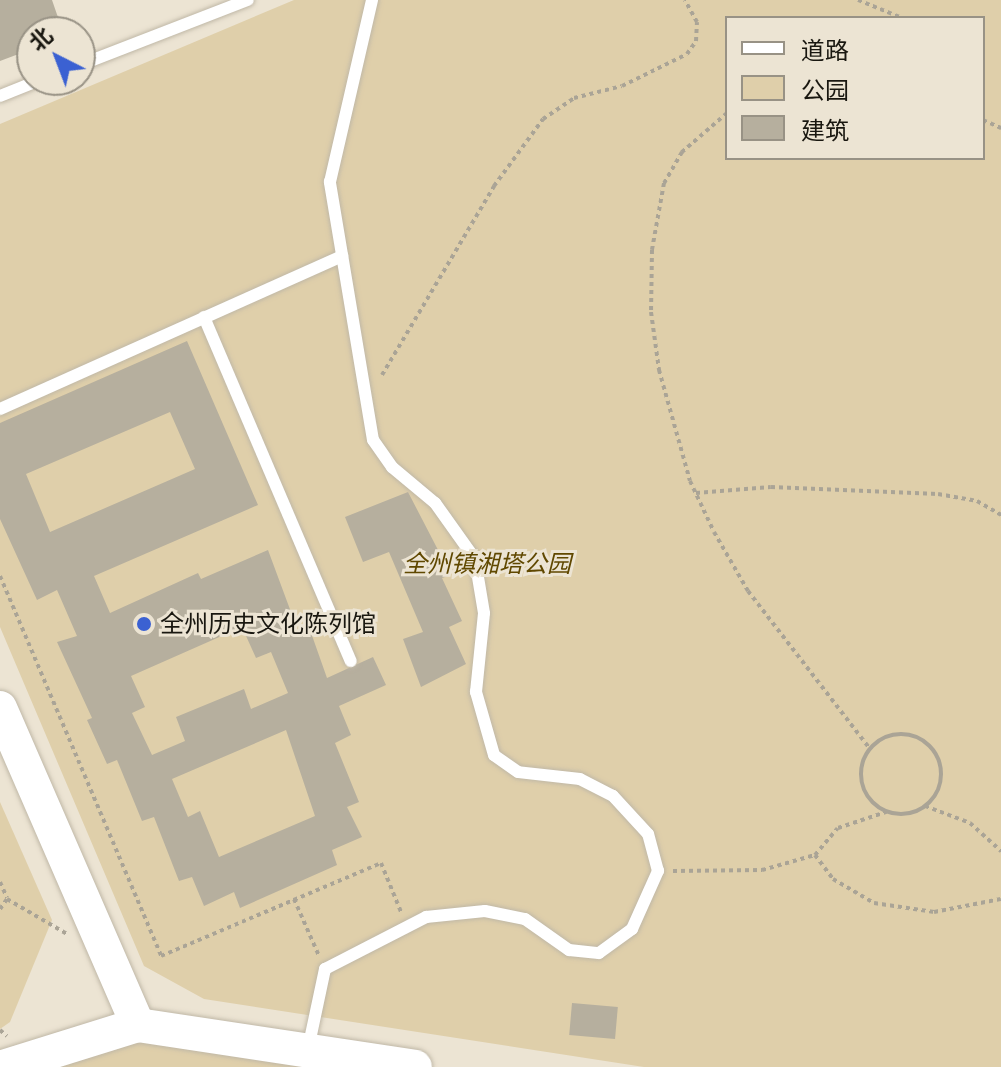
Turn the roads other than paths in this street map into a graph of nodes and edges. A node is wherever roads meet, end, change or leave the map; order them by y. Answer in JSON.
{"nodes":[{"id":1,"x":248,"y":0,"type":"edge"},
{"id":2,"x":372,"y":0,"type":"edge"},
{"id":3,"x":96,"y":59,"type":"edge"},
{"id":4,"x":342,"y":256,"type":"junction"},
{"id":5,"x":204,"y":317,"type":"junction"},
{"id":6,"x":0,"y":409,"type":"edge"},
{"id":7,"x":351,"y":661,"type":"dead end"},
{"id":8,"x":0,"y":708,"type":"edge"},
{"id":9,"x":138,"y":1025,"type":"junction"},
{"id":10,"x":308,"y":1051,"type":"junction"},
{"id":11,"x":3,"y":1067,"type":"edge"},
{"id":12,"x":415,"y":1067,"type":"edge"}],
"edges":[{"from":1,"to":3,"type":"lane"},
{"from":2,"to":4,"type":"lane"},
{"from":4,"to":5,"type":"lane"},
{"from":4,"to":10,"type":"lane"},
{"from":5,"to":6,"type":"lane"},
{"from":5,"to":7,"type":"lane"},
{"from":8,"to":9,"type":"main road"},
{"from":9,"to":10,"type":"main road"},
{"from":9,"to":11,"type":"main road"},
{"from":10,"to":12,"type":"main road"}]}
